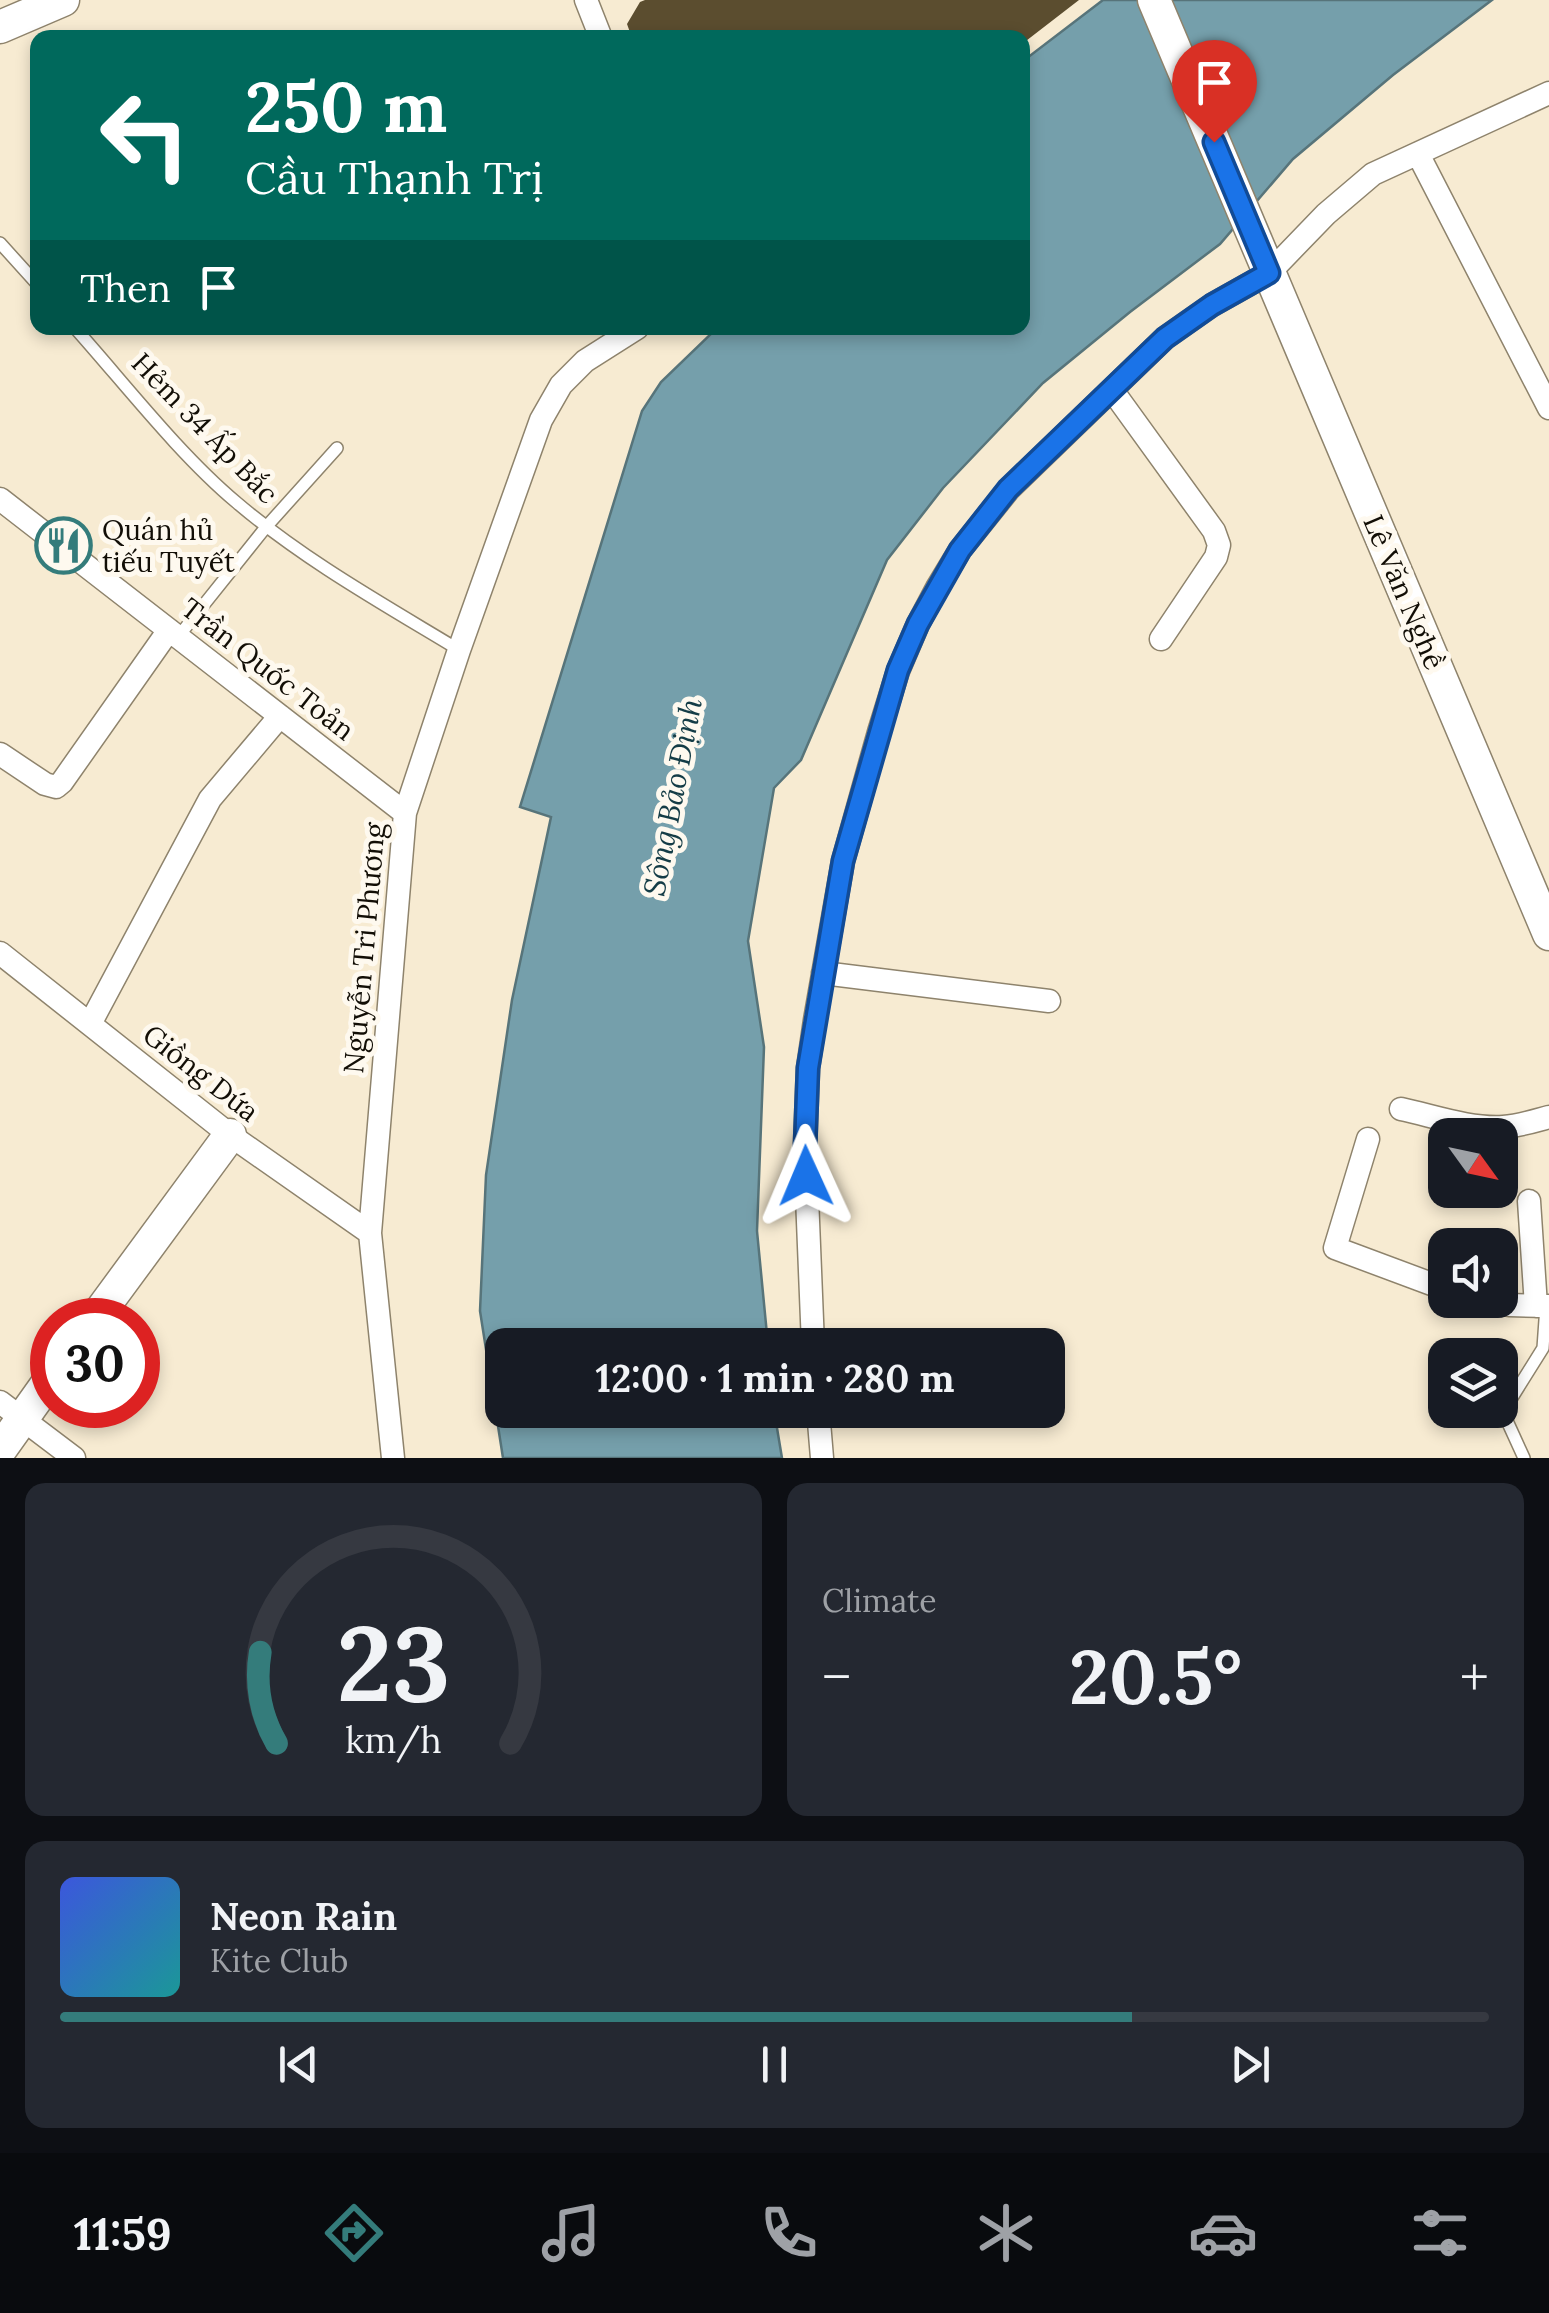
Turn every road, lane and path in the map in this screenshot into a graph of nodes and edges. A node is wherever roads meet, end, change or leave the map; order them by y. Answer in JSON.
{"nodes":[{"id":1,"x":62,"y":0,"type":"edge"},
{"id":2,"x":1154,"y":0,"type":"edge"},
{"id":3,"x":588,"y":1,"type":"edge"},
{"id":4,"x":0,"y":27,"type":"edge"},
{"id":5,"x":598,"y":30,"type":"edge"},
{"id":6,"x":1549,"y":94,"type":"edge"},
{"id":7,"x":1418,"y":154,"type":"junction"},
{"id":8,"x":0,"y":243,"type":"edge"},
{"id":9,"x":1264,"y":261,"type":"junction"},
{"id":10,"x":30,"y":276,"type":"edge"},
{"id":11,"x":81,"y":335,"type":"edge"},
{"id":12,"x":626,"y":335,"type":"edge"},
{"id":13,"x":1112,"y":390,"type":"junction"},
{"id":14,"x":1549,"y":408,"type":"edge"},
{"id":15,"x":337,"y":448,"type":"dead end"},
{"id":16,"x":0,"y":498,"type":"edge"},
{"id":17,"x":266,"y":526,"type":"junction"},
{"id":18,"x":174,"y":634,"type":"junction"},
{"id":19,"x":1161,"y":640,"type":"dead end"},
{"id":20,"x":459,"y":650,"type":"junction"},
{"id":21,"x":280,"y":716,"type":"junction"},
{"id":22,"x":0,"y":754,"type":"edge"},
{"id":23,"x":405,"y":814,"type":"junction"},
{"id":24,"x":1548,"y":927,"type":"edge"},
{"id":25,"x":0,"y":953,"type":"edge"},
{"id":26,"x":823,"y":973,"type":"junction"},
{"id":27,"x":1050,"y":1001,"type":"dead end"},
{"id":28,"x":90,"y":1024,"type":"junction"},
{"id":29,"x":1401,"y":1109,"type":"dead end"},
{"id":30,"x":1549,"y":1116,"type":"edge"},
{"id":31,"x":230,"y":1135,"type":"junction"},
{"id":32,"x":1368,"y":1139,"type":"dead end"},
{"id":33,"x":1528,"y":1200,"type":"dead end"},
{"id":34,"x":370,"y":1233,"type":"junction"},
{"id":35,"x":1428,"y":1283,"type":"edge"},
{"id":36,"x":110,"y":1298,"type":"edge"},
{"id":37,"x":1518,"y":1306,"type":"edge"},
{"id":38,"x":1544,"y":1306,"type":"edge"},
{"id":39,"x":812,"y":1328,"type":"edge"},
{"id":40,"x":11,"y":1410,"type":"edge"},
{"id":41,"x":820,"y":1428,"type":"edge"},
{"id":42,"x":0,"y":1450,"type":"edge"},
{"id":43,"x":74,"y":1458,"type":"edge"},
{"id":44,"x":393,"y":1458,"type":"edge"},
{"id":45,"x":822,"y":1458,"type":"edge"},
{"id":46,"x":1524,"y":1458,"type":"edge"}],
"edges":[{"from":1,"to":4,"type":"street"},
{"from":2,"to":9,"type":"street","name":"Lê Văn Nghề"},
{"from":3,"to":5,"type":"street"},
{"from":6,"to":7,"type":"street"},
{"from":7,"to":9,"type":"street"},
{"from":7,"to":14,"type":"street"},
{"from":8,"to":10,"type":"lane"},
{"from":9,"to":13,"type":"street"},
{"from":9,"to":24,"type":"street","name":"Lê Văn Nghề"},
{"from":11,"to":17,"type":"lane","name":"Hẻm 34 Ấp Bắc"},
{"from":12,"to":20,"type":"street","name":"Nguyễn Tri Phương"},
{"from":13,"to":19,"type":"street"},
{"from":13,"to":26,"type":"street"},
{"from":15,"to":17,"type":"lane"},
{"from":16,"to":18,"type":"street","name":"Trần Quốc Toản"},
{"from":17,"to":18,"type":"lane"},
{"from":17,"to":20,"type":"lane","name":"Hẻm 34 Ấp Bắc"},
{"from":18,"to":21,"type":"street","name":"Trần Quốc Toản"},
{"from":18,"to":22,"type":"street"},
{"from":20,"to":23,"type":"street","name":"Nguyễn Tri Phương"},
{"from":21,"to":23,"type":"street","name":"Trần Quốc Toản"},
{"from":21,"to":28,"type":"street"},
{"from":23,"to":34,"type":"street","name":"Nguyễn Tri Phương"},
{"from":25,"to":28,"type":"street","name":"Giồng Dứa"},
{"from":26,"to":27,"type":"street"},
{"from":26,"to":39,"type":"street"},
{"from":28,"to":31,"type":"street","name":"Giồng Dứa"},
{"from":29,"to":30,"type":"street"},
{"from":31,"to":34,"type":"street","name":"Giồng Dứa"},
{"from":31,"to":36,"type":"street"},
{"from":32,"to":35,"type":"street"},
{"from":33,"to":38,"type":"street"},
{"from":34,"to":44,"type":"street","name":"Nguyễn Tri Phương"},
{"from":37,"to":38,"type":"street"},
{"from":38,"to":46,"type":"lane"},
{"from":40,"to":42,"type":"street"},
{"from":40,"to":43,"type":"street"},
{"from":41,"to":45,"type":"street"}]}
